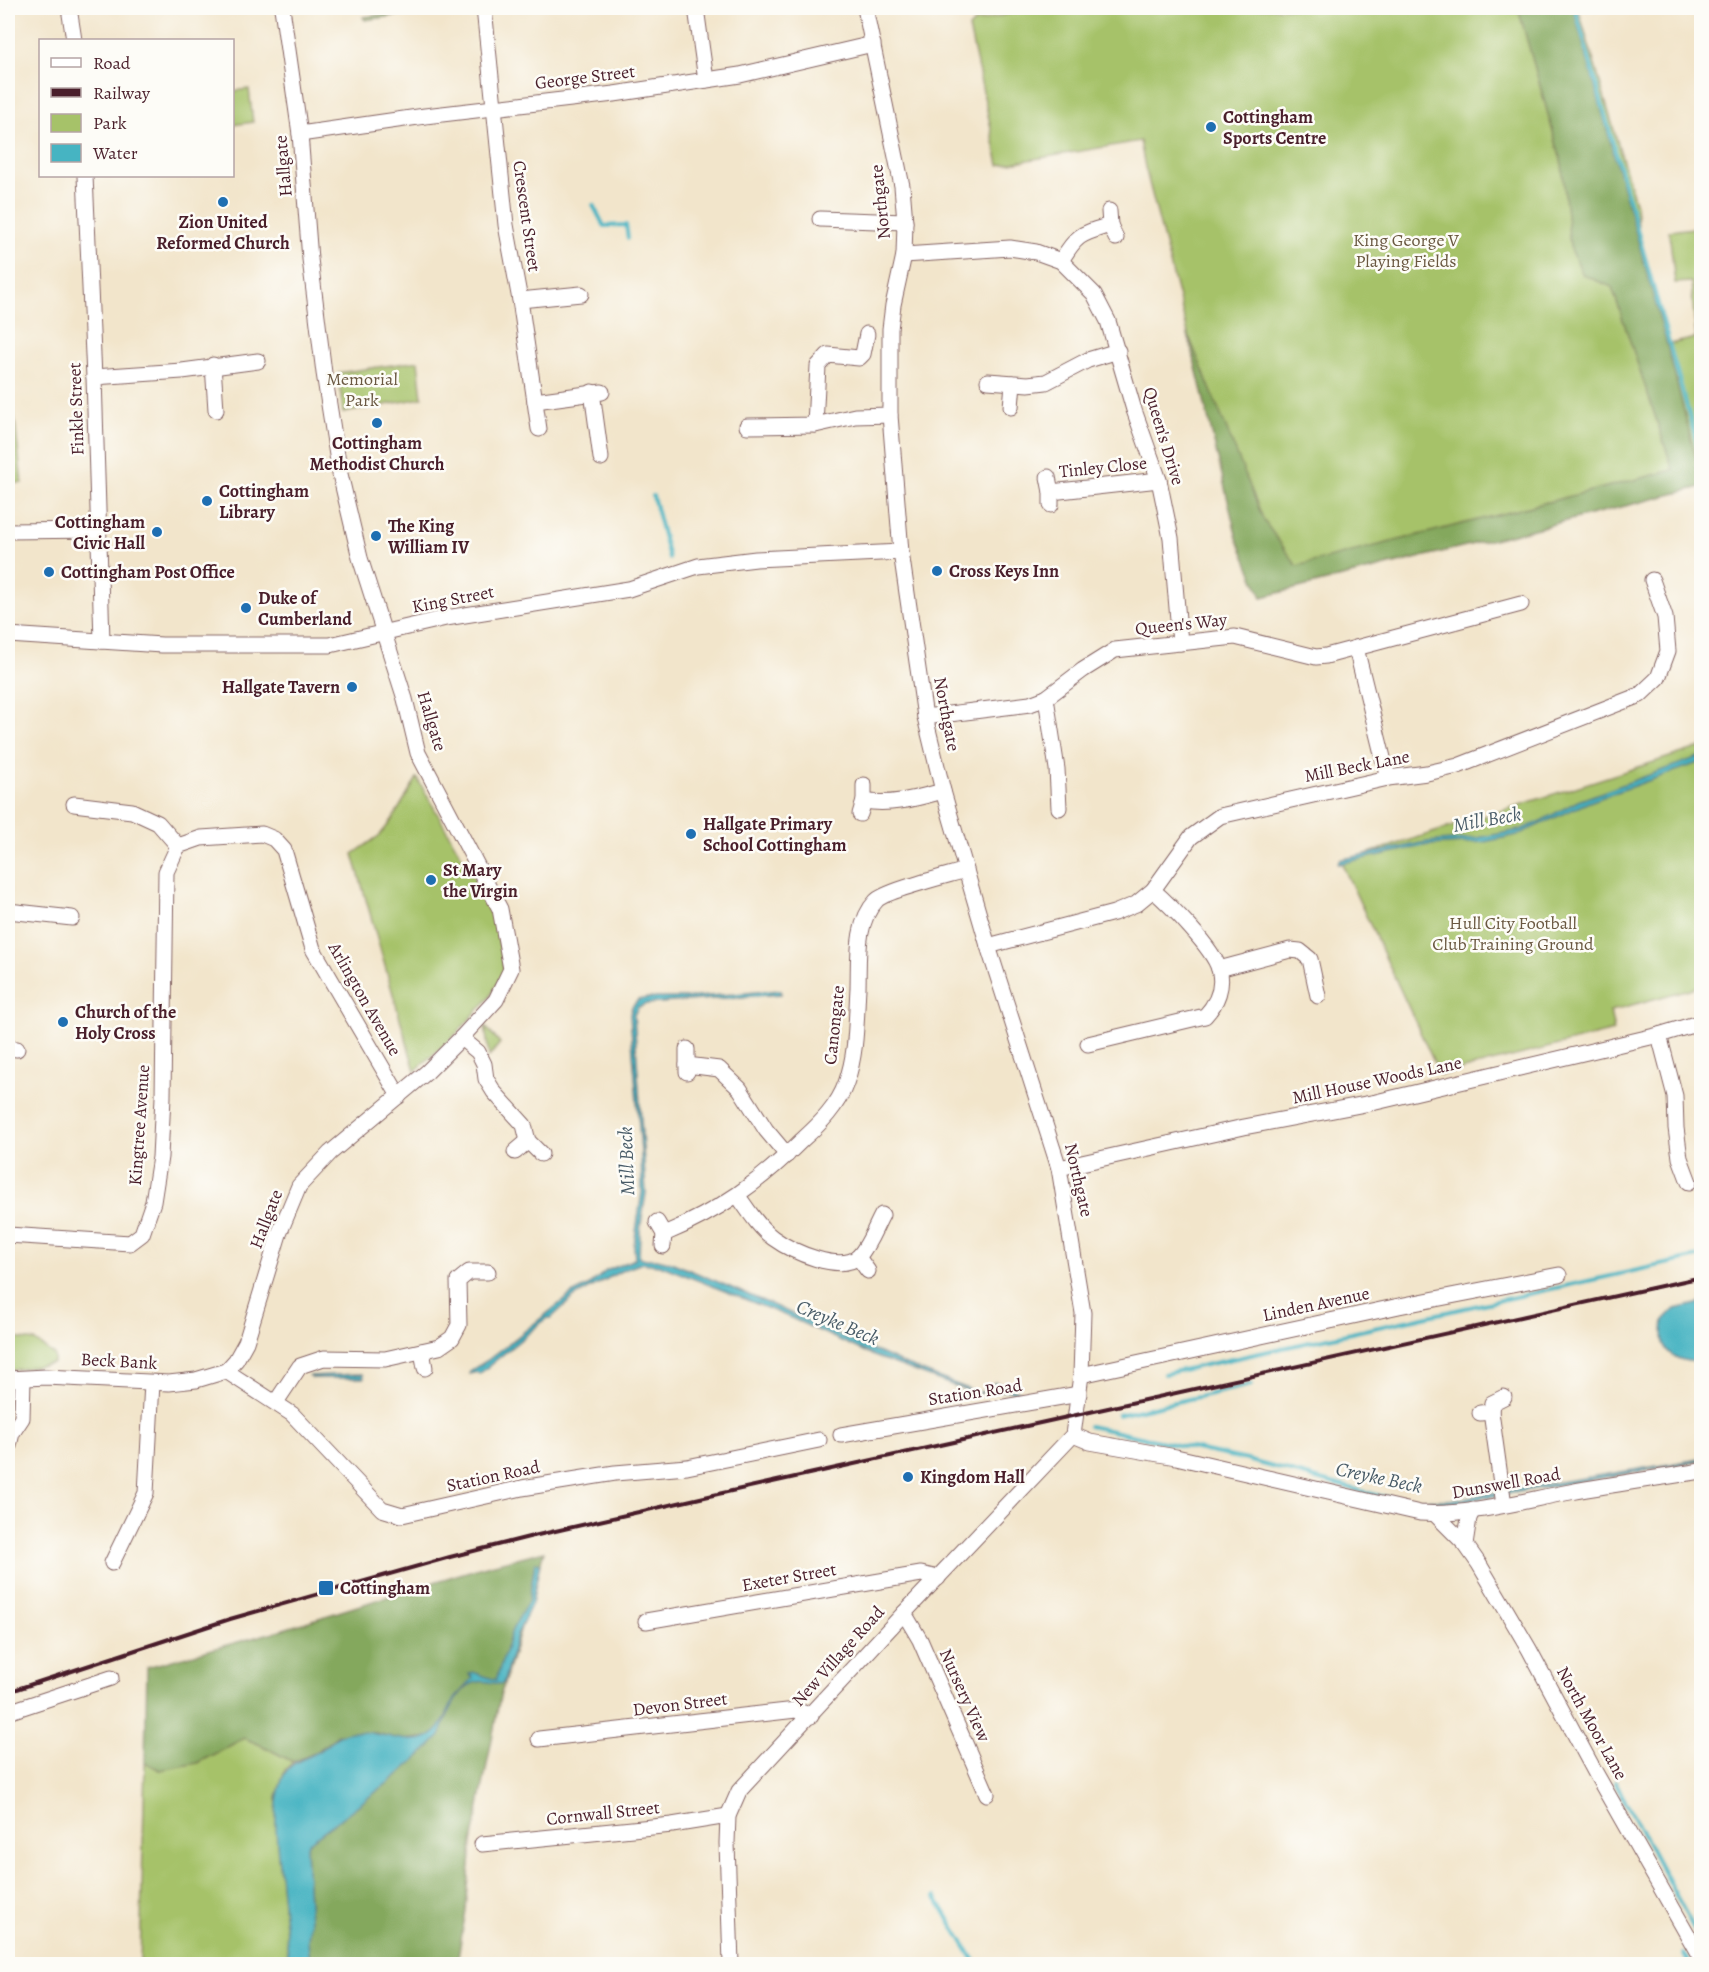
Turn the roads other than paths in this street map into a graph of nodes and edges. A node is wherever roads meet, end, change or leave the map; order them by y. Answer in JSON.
{"nodes":[{"id":1,"x":69,"y":8,"type":"edge"},
{"id":2,"x":282,"y":8,"type":"edge"},
{"id":3,"x":484,"y":8,"type":"edge"},
{"id":4,"x":696,"y":8,"type":"edge"},
{"id":5,"x":865,"y":8,"type":"edge"},
{"id":6,"x":74,"y":39,"type":"edge"},
{"id":7,"x":873,"y":44,"type":"junction"},
{"id":8,"x":706,"y":80,"type":"junction"},
{"id":9,"x":494,"y":108,"type":"junction"},
{"id":10,"x":300,"y":134,"type":"junction"},
{"id":11,"x":86,"y":177,"type":"edge"},
{"id":12,"x":820,"y":219,"type":"dead end"},
{"id":13,"x":905,"y":222,"type":"junction"},
{"id":14,"x":1112,"y":225,"type":"dead end"},
{"id":15,"x":904,"y":255,"type":"junction"},
{"id":16,"x":1061,"y":261,"type":"junction"},
{"id":17,"x":581,"y":294,"type":"dead end"},
{"id":18,"x":520,"y":300,"type":"junction"},
{"id":19,"x":867,"y":334,"type":"dead end"},
{"id":20,"x":1118,"y":351,"type":"junction"},
{"id":21,"x":258,"y":360,"type":"dead end"},
{"id":22,"x":213,"y":365,"type":"junction"},
{"id":23,"x":94,"y":377,"type":"junction"},
{"id":24,"x":988,"y":381,"type":"dead end"},
{"id":25,"x":1013,"y":383,"type":"junction"},
{"id":26,"x":535,"y":401,"type":"junction"},
{"id":27,"x":1011,"y":407,"type":"dead end"},
{"id":28,"x":216,"y":410,"type":"dead end"},
{"id":29,"x":890,"y":415,"type":"junction"},
{"id":30,"x":814,"y":425,"type":"junction"},
{"id":31,"x":747,"y":426,"type":"dead end"},
{"id":32,"x":539,"y":429,"type":"dead end"},
{"id":33,"x":601,"y":458,"type":"dead end"},
{"id":34,"x":1159,"y":480,"type":"junction"},
{"id":35,"x":1050,"y":491,"type":"dead end"},
{"id":36,"x":99,"y":530,"type":"junction"},
{"id":37,"x":8,"y":531,"type":"edge"},
{"id":38,"x":901,"y":552,"type":"junction"},
{"id":39,"x":1652,"y":580,"type":"dead end"},
{"id":40,"x":1522,"y":604,"type":"dead end"},
{"id":41,"x":383,"y":632,"type":"junction"},
{"id":42,"x":8,"y":635,"type":"edge"},
{"id":43,"x":102,"y":641,"type":"junction"},
{"id":44,"x":1180,"y":643,"type":"junction"},
{"id":45,"x":1356,"y":648,"type":"junction"},
{"id":46,"x":1046,"y":698,"type":"junction"},
{"id":47,"x":926,"y":717,"type":"junction"},
{"id":48,"x":1388,"y":778,"type":"junction"},
{"id":49,"x":943,"y":791,"type":"junction"},
{"id":50,"x":83,"y":800,"type":"dead end"},
{"id":51,"x":862,"y":800,"type":"dead end"},
{"id":52,"x":1059,"y":808,"type":"dead end"},
{"id":53,"x":178,"y":846,"type":"junction"},
{"id":54,"x":966,"y":870,"type":"junction"},
{"id":55,"x":1153,"y":890,"type":"junction"},
{"id":56,"x":8,"y":911,"type":"edge"},
{"id":57,"x":72,"y":918,"type":"dead end"},
{"id":58,"x":987,"y":946,"type":"junction"},
{"id":59,"x":1219,"y":969,"type":"junction"},
{"id":60,"x":1321,"y":986,"type":"dead end"},
{"id":61,"x":1701,"y":1022,"type":"edge"},
{"id":62,"x":1659,"y":1035,"type":"junction"},
{"id":63,"x":461,"y":1038,"type":"junction"},
{"id":64,"x":1098,"y":1045,"type":"dead end"},
{"id":65,"x":687,"y":1062,"type":"dead end"},
{"id":66,"x":399,"y":1096,"type":"junction"},
{"id":67,"x":528,"y":1141,"type":"junction"},
{"id":68,"x":515,"y":1152,"type":"dead end"},
{"id":69,"x":541,"y":1154,"type":"dead end"},
{"id":70,"x":787,"y":1155,"type":"junction"},
{"id":71,"x":1059,"y":1168,"type":"junction"},
{"id":72,"x":1691,"y":1182,"type":"edge"},
{"id":73,"x":738,"y":1196,"type":"junction"},
{"id":74,"x":883,"y":1215,"type":"dead end"},
{"id":75,"x":661,"y":1234,"type":"dead end"},
{"id":76,"x":8,"y":1235,"type":"edge"},
{"id":77,"x":858,"y":1257,"type":"junction"},
{"id":78,"x":868,"y":1271,"type":"dead end"},
{"id":79,"x":488,"y":1272,"type":"dead end"},
{"id":80,"x":1559,"y":1275,"type":"dead end"},
{"id":81,"x":422,"y":1351,"type":"junction"},
{"id":82,"x":425,"y":1368,"type":"dead end"},
{"id":83,"x":226,"y":1371,"type":"junction"},
{"id":84,"x":1082,"y":1374,"type":"junction"},
{"id":85,"x":8,"y":1379,"type":"edge"},
{"id":86,"x":23,"y":1379,"type":"junction"},
{"id":87,"x":152,"y":1383,"type":"junction"},
{"id":88,"x":1079,"y":1394,"type":"junction"},
{"id":89,"x":1504,"y":1397,"type":"dead end"},
{"id":90,"x":276,"y":1402,"type":"junction"},
{"id":91,"x":10,"y":1432,"type":"edge"},
{"id":92,"x":1073,"y":1435,"type":"junction"},
{"id":93,"x":841,"y":1436,"type":"dead end"},
{"id":94,"x":819,"y":1440,"type":"dead end"},
{"id":95,"x":8,"y":1450,"type":"edge"},
{"id":96,"x":1701,"y":1471,"type":"edge"},
{"id":97,"x":1503,"y":1497,"type":"junction"},
{"id":98,"x":1473,"y":1510,"type":"junction"},
{"id":99,"x":1435,"y":1514,"type":"junction"},
{"id":100,"x":1465,"y":1544,"type":"junction"},
{"id":101,"x":112,"y":1563,"type":"dead end"},
{"id":102,"x":939,"y":1578,"type":"junction"},
{"id":103,"x":904,"y":1613,"type":"junction"},
{"id":104,"x":646,"y":1621,"type":"dead end"},
{"id":105,"x":111,"y":1678,"type":"dead end"},
{"id":106,"x":8,"y":1712,"type":"edge"},
{"id":107,"x":811,"y":1716,"type":"junction"},
{"id":108,"x":548,"y":1742,"type":"dead end"},
{"id":109,"x":987,"y":1794,"type":"dead end"},
{"id":110,"x":728,"y":1816,"type":"junction"},
{"id":111,"x":482,"y":1844,"type":"dead end"},
{"id":112,"x":1701,"y":1960,"type":"edge"},
{"id":113,"x":731,"y":1965,"type":"edge"}],
"edges":[{"from":1,"to":6,"type":"street"},
{"from":2,"to":10,"type":"street","name":"Hallgate"},
{"from":3,"to":9,"type":"street","name":"Crescent Street"},
{"from":4,"to":8,"type":"street"},
{"from":5,"to":7,"type":"street","name":"Northgate"},
{"from":7,"to":8,"type":"street","name":"George Street"},
{"from":7,"to":13,"type":"street","name":"Northgate"},
{"from":8,"to":9,"type":"street","name":"George Street"},
{"from":9,"to":10,"type":"street","name":"George Street"},
{"from":9,"to":18,"type":"street","name":"Crescent Street"},
{"from":10,"to":41,"type":"street","name":"Hallgate"},
{"from":11,"to":23,"type":"street","name":"Finkle Street"},
{"from":12,"to":13,"type":"street"},
{"from":13,"to":15,"type":"street","name":"Northgate"},
{"from":14,"to":16,"type":"street"},
{"from":15,"to":16,"type":"street","name":"Queen's Drive"},
{"from":15,"to":29,"type":"street","name":"Northgate"},
{"from":16,"to":20,"type":"street","name":"Queen's Drive"},
{"from":17,"to":18,"type":"street"},
{"from":18,"to":26,"type":"street","name":"Crescent Street"},
{"from":19,"to":30,"type":"street"},
{"from":20,"to":25,"type":"street"},
{"from":20,"to":34,"type":"street","name":"Queen's Drive"},
{"from":21,"to":22,"type":"street"},
{"from":22,"to":23,"type":"street"},
{"from":22,"to":28,"type":"street"},
{"from":23,"to":36,"type":"street","name":"Finkle Street"},
{"from":24,"to":25,"type":"street"},
{"from":25,"to":27,"type":"street"},
{"from":26,"to":32,"type":"street","name":"Crescent Street"},
{"from":26,"to":33,"type":"street"},
{"from":29,"to":30,"type":"street"},
{"from":29,"to":38,"type":"street","name":"Northgate"},
{"from":30,"to":31,"type":"street"},
{"from":34,"to":35,"type":"street","name":"Tinley Close"},
{"from":34,"to":44,"type":"street","name":"Queen's Drive"},
{"from":36,"to":37,"type":"street"},
{"from":36,"to":43,"type":"street","name":"Finkle Street"},
{"from":38,"to":41,"type":"street","name":"King Street"},
{"from":38,"to":47,"type":"street","name":"Northgate"},
{"from":39,"to":48,"type":"street","name":"Mill Beck Lane"},
{"from":40,"to":45,"type":"street","name":"Queen's Way"},
{"from":41,"to":43,"type":"street","name":"King Street"},
{"from":41,"to":63,"type":"street","name":"Hallgate"},
{"from":42,"to":43,"type":"street","name":"King Street"},
{"from":44,"to":45,"type":"street","name":"Queen's Way"},
{"from":44,"to":46,"type":"street","name":"Queen's Way"},
{"from":45,"to":48,"type":"street"},
{"from":46,"to":47,"type":"street","name":"Queen's Way"},
{"from":46,"to":52,"type":"street"},
{"from":47,"to":49,"type":"street","name":"Northgate"},
{"from":48,"to":55,"type":"street","name":"Mill Beck Lane"},
{"from":49,"to":51,"type":"street"},
{"from":49,"to":54,"type":"street","name":"Northgate"},
{"from":50,"to":53,"type":"street"},
{"from":53,"to":66,"type":"street","name":"Arlington Avenue"},
{"from":53,"to":76,"type":"street","name":"Kingtree Avenue"},
{"from":54,"to":58,"type":"street","name":"Northgate"},
{"from":54,"to":70,"type":"street","name":"Canongate"},
{"from":55,"to":58,"type":"street","name":"Mill Beck Lane"},
{"from":55,"to":59,"type":"street"},
{"from":56,"to":57,"type":"street"},
{"from":58,"to":71,"type":"street","name":"Northgate"},
{"from":59,"to":60,"type":"street"},
{"from":59,"to":64,"type":"street"},
{"from":61,"to":62,"type":"street","name":"Mill House Woods Lane"},
{"from":62,"to":71,"type":"street","name":"Mill House Woods Lane"},
{"from":62,"to":72,"type":"street"},
{"from":63,"to":66,"type":"street","name":"Hallgate"},
{"from":63,"to":67,"type":"street"},
{"from":65,"to":70,"type":"street"},
{"from":66,"to":83,"type":"street","name":"Hallgate"},
{"from":67,"to":68,"type":"street"},
{"from":67,"to":69,"type":"street"},
{"from":70,"to":73,"type":"street","name":"Canongate"},
{"from":71,"to":84,"type":"street","name":"Northgate"},
{"from":73,"to":75,"type":"street","name":"Canongate"},
{"from":73,"to":77,"type":"street"},
{"from":74,"to":77,"type":"street"},
{"from":77,"to":78,"type":"street"},
{"from":79,"to":81,"type":"street"},
{"from":80,"to":84,"type":"street","name":"Linden Avenue"},
{"from":81,"to":82,"type":"street"},
{"from":81,"to":90,"type":"street"},
{"from":83,"to":87,"type":"street","name":"Beck Bank"},
{"from":83,"to":90,"type":"street","name":"Station Road"},
{"from":84,"to":88,"type":"street","name":"Northgate"},
{"from":85,"to":86,"type":"street","name":"Beck Bank"},
{"from":86,"to":87,"type":"street","name":"Beck Bank"},
{"from":86,"to":91,"type":"street"},
{"from":87,"to":101,"type":"street"},
{"from":88,"to":92,"type":"street","name":"Northgate"},
{"from":88,"to":93,"type":"street","name":"Station Road"},
{"from":89,"to":97,"type":"street"},
{"from":90,"to":94,"type":"street","name":"Station Road"},
{"from":91,"to":95,"type":"street"},
{"from":92,"to":99,"type":"street","name":"Dunswell Road"},
{"from":92,"to":102,"type":"street","name":"New Village Road"},
{"from":96,"to":97,"type":"street","name":"Dunswell Road"},
{"from":97,"to":98,"type":"street","name":"Dunswell Road"},
{"from":98,"to":99,"type":"street","name":"Dunswell Road"},
{"from":98,"to":100,"type":"street"},
{"from":99,"to":100,"type":"street","name":"North Moor Lane"},
{"from":100,"to":112,"type":"street","name":"North Moor Lane"},
{"from":102,"to":103,"type":"street","name":"New Village Road"},
{"from":102,"to":104,"type":"street","name":"Exeter Street"},
{"from":103,"to":107,"type":"street","name":"New Village Road"},
{"from":103,"to":109,"type":"street","name":"Nursery View"},
{"from":105,"to":106,"type":"street"},
{"from":107,"to":108,"type":"street","name":"Devon Street"},
{"from":107,"to":110,"type":"street","name":"New Village Road"},
{"from":110,"to":111,"type":"street","name":"Cornwall Street"},
{"from":110,"to":113,"type":"street","name":"New Village Road"}]}
